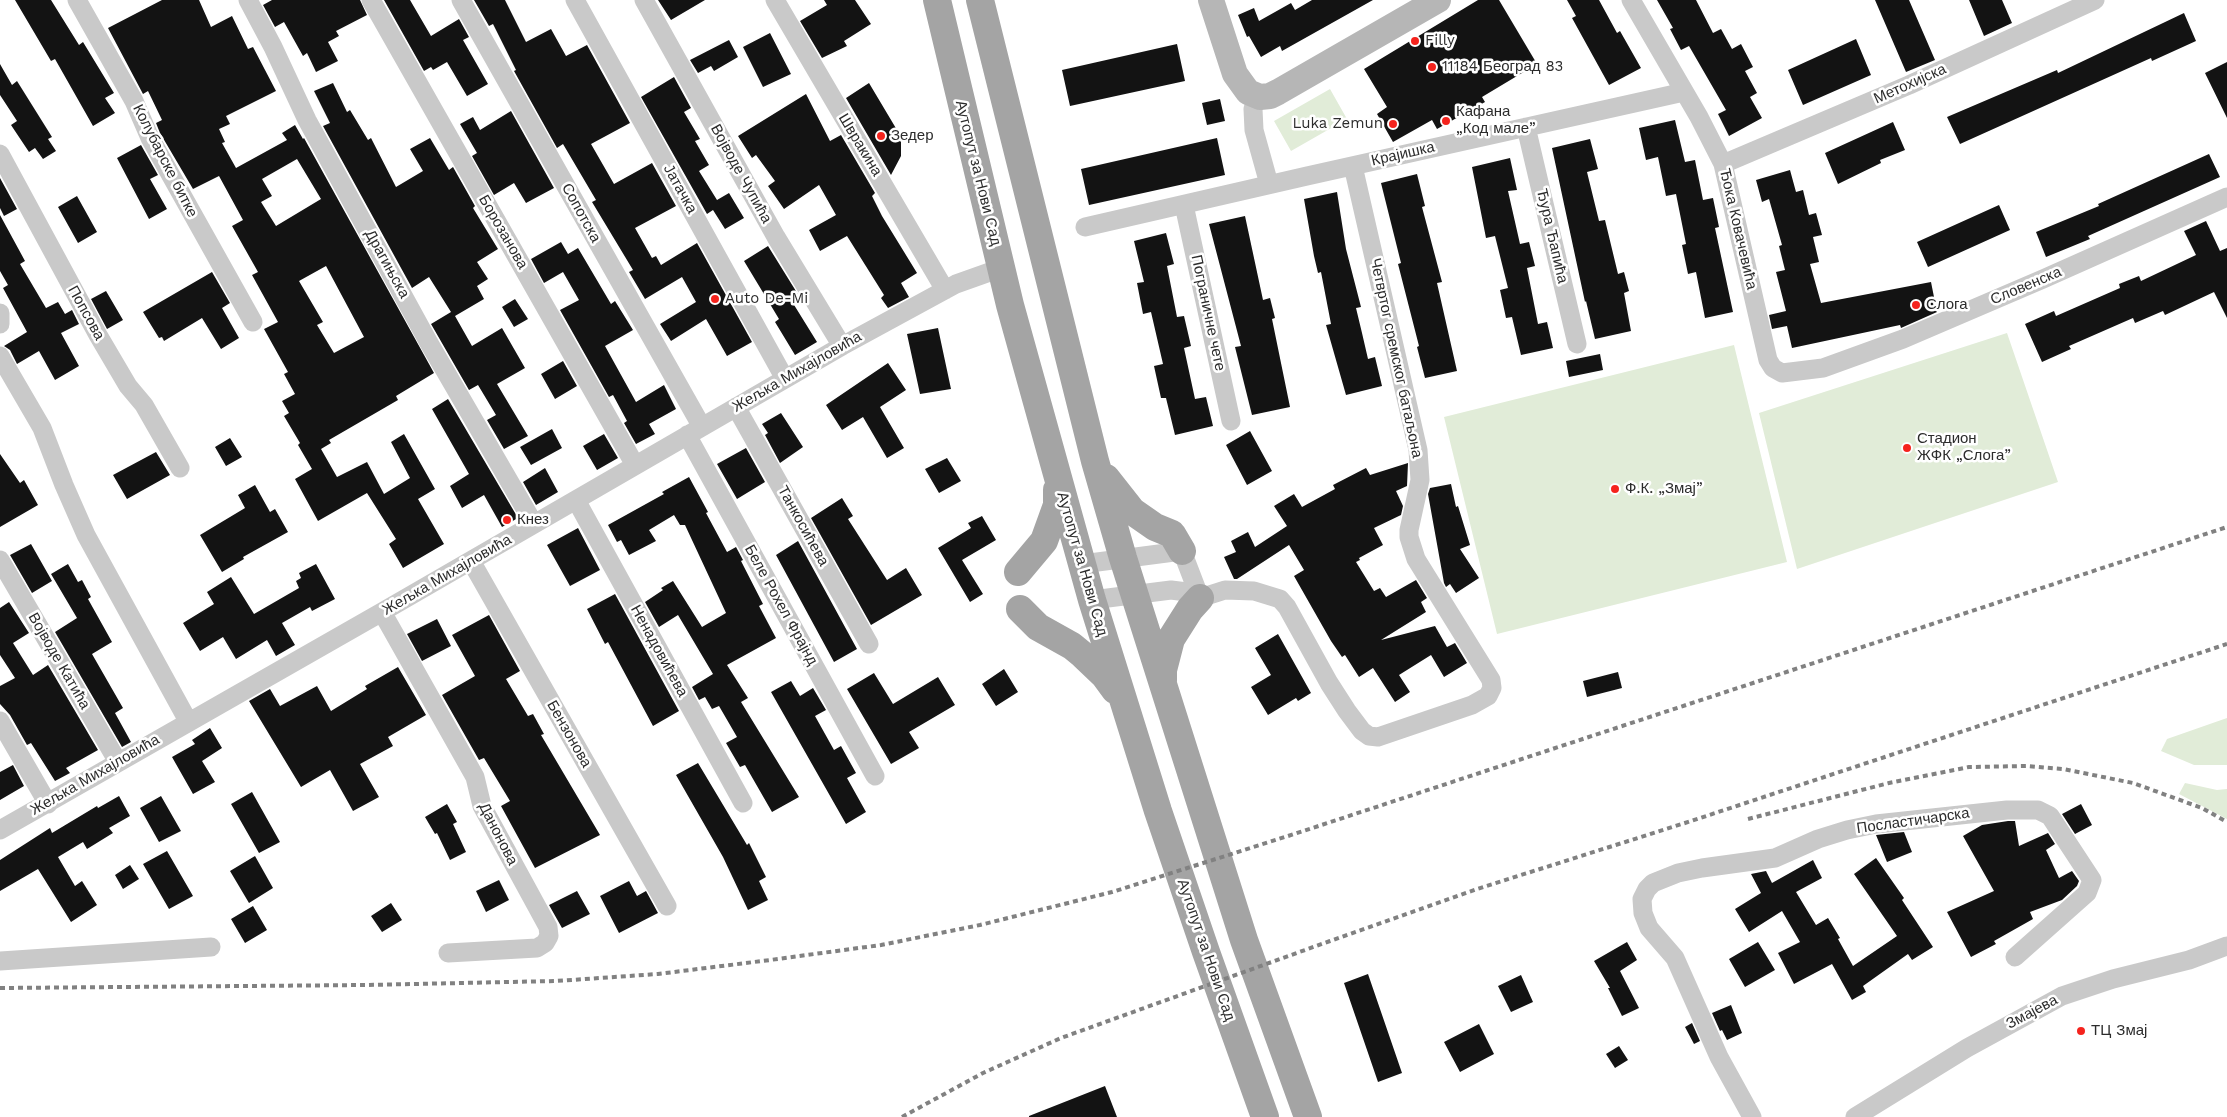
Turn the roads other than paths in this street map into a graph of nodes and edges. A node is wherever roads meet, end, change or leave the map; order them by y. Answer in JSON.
{"nodes":[{"id":1,"x":77,"y":0,"type":"edge"},
{"id":2,"x":248,"y":0,"type":"edge"},
{"id":3,"x":371,"y":0,"type":"edge"},
{"id":4,"x":461,"y":0,"type":"edge"},
{"id":5,"x":575,"y":0,"type":"edge"},
{"id":6,"x":644,"y":0,"type":"edge"},
{"id":7,"x":775,"y":0,"type":"edge"},
{"id":8,"x":937,"y":0,"type":"edge"},
{"id":9,"x":980,"y":0,"type":"edge"},
{"id":10,"x":1211,"y":0,"type":"edge"},
{"id":11,"x":1438,"y":0,"type":"edge"},
{"id":12,"x":1631,"y":0,"type":"edge"},
{"id":13,"x":2095,"y":0,"type":"edge"},
{"id":14,"x":1684,"y":92,"type":"junction"},
{"id":15,"x":1256,"y":96,"type":"junction"},
{"id":16,"x":1526,"y":128,"type":"junction"},
{"id":17,"x":0,"y":154,"type":"edge"},
{"id":18,"x":1723,"y":164,"type":"junction"},
{"id":19,"x":1353,"y":166,"type":"junction"},
{"id":20,"x":1269,"y":184,"type":"junction"},
{"id":21,"x":2227,"y":197,"type":"edge"},
{"id":22,"x":1184,"y":205,"type":"junction"},
{"id":23,"x":1085,"y":227,"type":"dead end"},
{"id":24,"x":1001,"y":268,"type":"junction"},
{"id":25,"x":945,"y":290,"type":"junction"},
{"id":26,"x":0,"y":313,"type":"edge"},
{"id":27,"x":253,"y":322,"type":"dead end"},
{"id":28,"x":0,"y":324,"type":"edge"},
{"id":29,"x":1577,"y":344,"type":"dead end"},
{"id":30,"x":842,"y":346,"type":"junction"},
{"id":31,"x":0,"y":356,"type":"edge"},
{"id":32,"x":1768,"y":360,"type":"joint"},
{"id":33,"x":785,"y":379,"type":"junction"},
{"id":34,"x":736,"y":407,"type":"junction"},
{"id":35,"x":1231,"y":421,"type":"dead end"},
{"id":36,"x":694,"y":431,"type":"junction"},
{"id":37,"x":1095,"y":461,"type":"junction"},
{"id":38,"x":635,"y":465,"type":"junction"},
{"id":39,"x":180,"y":468,"type":"dead end"},
{"id":40,"x":1057,"y":478,"type":"junction"},
{"id":41,"x":576,"y":500,"type":"junction"},
{"id":42,"x":534,"y":524,"type":"junction"},
{"id":43,"x":1182,"y":551,"type":"junction"},
{"id":44,"x":1122,"y":558,"type":"junction"},
{"id":45,"x":0,"y":560,"type":"edge"},
{"id":46,"x":471,"y":561,"type":"junction"},
{"id":47,"x":1082,"y":564,"type":"junction"},
{"id":48,"x":1018,"y":572,"type":"dead end"},
{"id":49,"x":1134,"y":594,"type":"junction"},
{"id":50,"x":1200,"y":598,"type":"junction"},
{"id":51,"x":1092,"y":600,"type":"junction"},
{"id":52,"x":1020,"y":609,"type":"dead end"},
{"id":53,"x":382,"y":612,"type":"junction"},
{"id":54,"x":870,"y":644,"type":"dead end"},
{"id":55,"x":1163,"y":688,"type":"junction"},
{"id":56,"x":1122,"y":700,"type":"junction"},
{"id":57,"x":0,"y":721,"type":"edge"},
{"id":58,"x":188,"y":721,"type":"junction"},
{"id":59,"x":118,"y":762,"type":"junction"},
{"id":60,"x":875,"y":776,"type":"dead end"},
{"id":61,"x":743,"y":803,"type":"dead end"},
{"id":62,"x":48,"y":804,"type":"junction"},
{"id":63,"x":0,"y":830,"type":"edge"},
{"id":64,"x":667,"y":906,"type":"dead end"},
{"id":65,"x":2227,"y":946,"type":"edge"},
{"id":66,"x":211,"y":947,"type":"dead end"},
{"id":67,"x":448,"y":953,"type":"dead end"},
{"id":68,"x":2015,"y":957,"type":"dead end"},
{"id":69,"x":0,"y":961,"type":"edge"},
{"id":70,"x":1265,"y":1117,"type":"edge"},
{"id":71,"x":1308,"y":1117,"type":"edge"},
{"id":72,"x":1752,"y":1117,"type":"edge"},
{"id":73,"x":1855,"y":1117,"type":"edge"}],
"edges":[{"from":1,"to":27,"type":"street","name":"Колубарске битке"},
{"from":2,"to":42,"type":"street","name":"Драгињска"},
{"from":3,"to":38,"type":"street","name":"Борозанова"},
{"from":4,"to":36,"type":"street","name":"Сопотска"},
{"from":5,"to":33,"type":"street","name":"Јатачка"},
{"from":6,"to":30,"type":"street","name":"Војводе Чупића"},
{"from":7,"to":25,"type":"street","name":"Швракина"},
{"from":8,"to":24,"type":"main road","name":"Аутопут за Нови Сад"},
{"from":9,"to":37,"type":"main road"},
{"from":10,"to":15,"type":"main road"},
{"from":11,"to":15,"type":"main road"},
{"from":12,"to":14,"type":"street","name":"Ђока Ковачевића"},
{"from":13,"to":18,"type":"street","name":"Метохијска"},
{"from":14,"to":16,"type":"street","name":"Крајишка"},
{"from":14,"to":18,"type":"street","name":"Ђока Ковачевића"},
{"from":15,"to":20,"type":"street"},
{"from":16,"to":19,"type":"street","name":"Крајишка"},
{"from":16,"to":29,"type":"street","name":"Ђура Ђапића"},
{"from":17,"to":39,"type":"street","name":"Попсова"},
{"from":18,"to":32,"type":"street","name":"Ђока Ковачевића"},
{"from":19,"to":20,"type":"street","name":"Крајишка"},
{"from":19,"to":50,"type":"street","name":"Четвртог сремског батаљона"},
{"from":20,"to":22,"type":"street","name":"Крајишка"},
{"from":21,"to":32,"type":"street","name":"Словенска"},
{"from":22,"to":23,"type":"street","name":"Крајишка"},
{"from":22,"to":35,"type":"street","name":"Пограничне чете"},
{"from":24,"to":25,"type":"street","name":"Жељка Михајловића"},
{"from":24,"to":40,"type":"main road","name":"Аутопут за Нови Сад"},
{"from":25,"to":30,"type":"street","name":"Жељка Михајловића"},
{"from":26,"to":28,"type":"street"},
{"from":30,"to":33,"type":"street","name":"Жељка Михајловића"},
{"from":31,"to":58,"type":"street"},
{"from":33,"to":34,"type":"street","name":"Жељка Михајловића"},
{"from":34,"to":36,"type":"street","name":"Жељка Михајловића"},
{"from":34,"to":54,"type":"street","name":"Танкосићева"},
{"from":36,"to":38,"type":"street","name":"Жељка Михајловића"},
{"from":36,"to":60,"type":"street","name":"Беле Рохел Фрајнд"},
{"from":37,"to":43,"type":"main road"},
{"from":37,"to":44,"type":"main road"},
{"from":38,"to":41,"type":"street","name":"Жељка Михајловића"},
{"from":40,"to":47,"type":"main road","name":"Аутопут за Нови Сад"},
{"from":40,"to":48,"type":"main road"},
{"from":41,"to":42,"type":"street","name":"Жељка Михајловића"},
{"from":41,"to":61,"type":"street","name":"Ненадовићева"},
{"from":42,"to":46,"type":"street","name":"Жељка Михајловића"},
{"from":43,"to":44,"type":"street"},
{"from":43,"to":50,"type":"street"},
{"from":44,"to":47,"type":"street"},
{"from":44,"to":49,"type":"main road"},
{"from":45,"to":59,"type":"street","name":"Војводе Катића"},
{"from":46,"to":53,"type":"street","name":"Жељка Михајловића"},
{"from":46,"to":64,"type":"street","name":"Бензонова"},
{"from":47,"to":51,"type":"main road","name":"Аутопут за Нови Сад"},
{"from":49,"to":50,"type":"street"},
{"from":49,"to":51,"type":"street"},
{"from":49,"to":55,"type":"main road"},
{"from":50,"to":55,"type":"main road"},
{"from":51,"to":56,"type":"main road","name":"Аутопут за Нови Сад"},
{"from":52,"to":56,"type":"main road"},
{"from":53,"to":58,"type":"street","name":"Жељка Михајловића"},
{"from":53,"to":67,"type":"street","name":"Данонова"},
{"from":55,"to":71,"type":"main road"},
{"from":56,"to":70,"type":"main road","name":"Аутопут за Нови Сад"},
{"from":57,"to":62,"type":"street"},
{"from":58,"to":59,"type":"street","name":"Жељка Михајловића"},
{"from":59,"to":62,"type":"street","name":"Жељка Михајловића"},
{"from":62,"to":63,"type":"street","name":"Жељка Михајловића"},
{"from":65,"to":73,"type":"street","name":"Змајева"},
{"from":66,"to":69,"type":"street"},
{"from":68,"to":72,"type":"street","name":"Посластичарска"}]}
